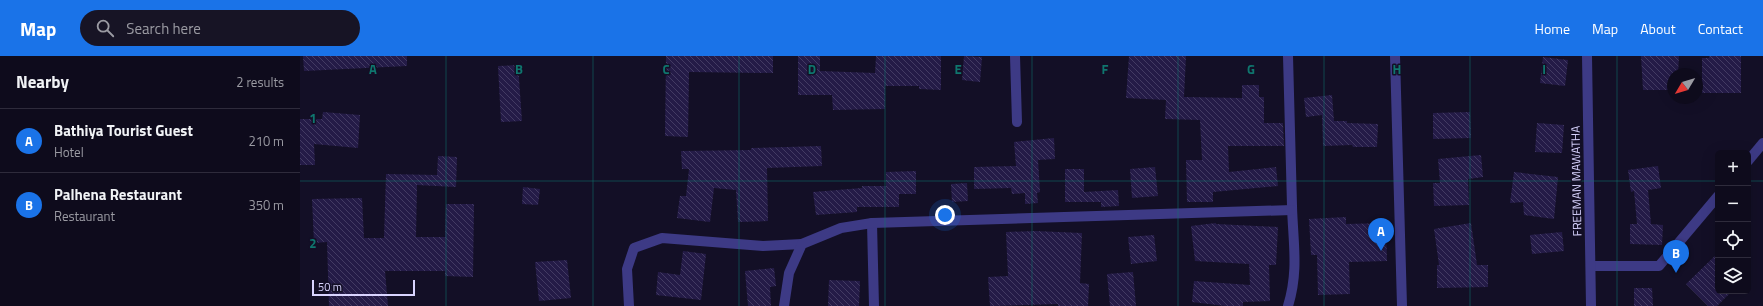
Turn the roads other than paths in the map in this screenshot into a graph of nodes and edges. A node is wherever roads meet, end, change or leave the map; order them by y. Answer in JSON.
{"nodes":[{"id":1,"x":1014,"y":56,"type":"edge"},
{"id":2,"x":1288,"y":56,"type":"edge"},
{"id":3,"x":1395,"y":56,"type":"edge"},
{"id":4,"x":1587,"y":56,"type":"edge"},
{"id":5,"x":1017,"y":122,"type":"dead end"},
{"id":6,"x":1763,"y":143,"type":"edge"},
{"id":7,"x":1751,"y":157,"type":"edge"},
{"id":8,"x":1715,"y":200,"type":"edge"},
{"id":9,"x":1292,"y":210,"type":"junction"},
{"id":10,"x":872,"y":223,"type":"junction"},
{"id":11,"x":802,"y":244,"type":"junction"},
{"id":12,"x":1591,"y":266,"type":"junction"},
{"id":13,"x":629,"y":306,"type":"edge"},
{"id":14,"x":784,"y":306,"type":"edge"},
{"id":15,"x":874,"y":306,"type":"edge"},
{"id":16,"x":1288,"y":306,"type":"edge"},
{"id":17,"x":1402,"y":306,"type":"edge"},
{"id":18,"x":1591,"y":306,"type":"edge"}],
"edges":[{"from":1,"to":5,"type":"street"},
{"from":2,"to":9,"type":"street"},
{"from":3,"to":17,"type":"street"},
{"from":4,"to":12,"type":"street","name":"FREEMAN MAWATHA"},
{"from":6,"to":7,"type":"street"},
{"from":8,"to":12,"type":"street"},
{"from":9,"to":10,"type":"street"},
{"from":9,"to":16,"type":"street"},
{"from":10,"to":11,"type":"street"},
{"from":10,"to":15,"type":"street"},
{"from":11,"to":13,"type":"street"},
{"from":11,"to":14,"type":"street"},
{"from":12,"to":18,"type":"street","name":"FREEMAN MAWATHA"}]}
